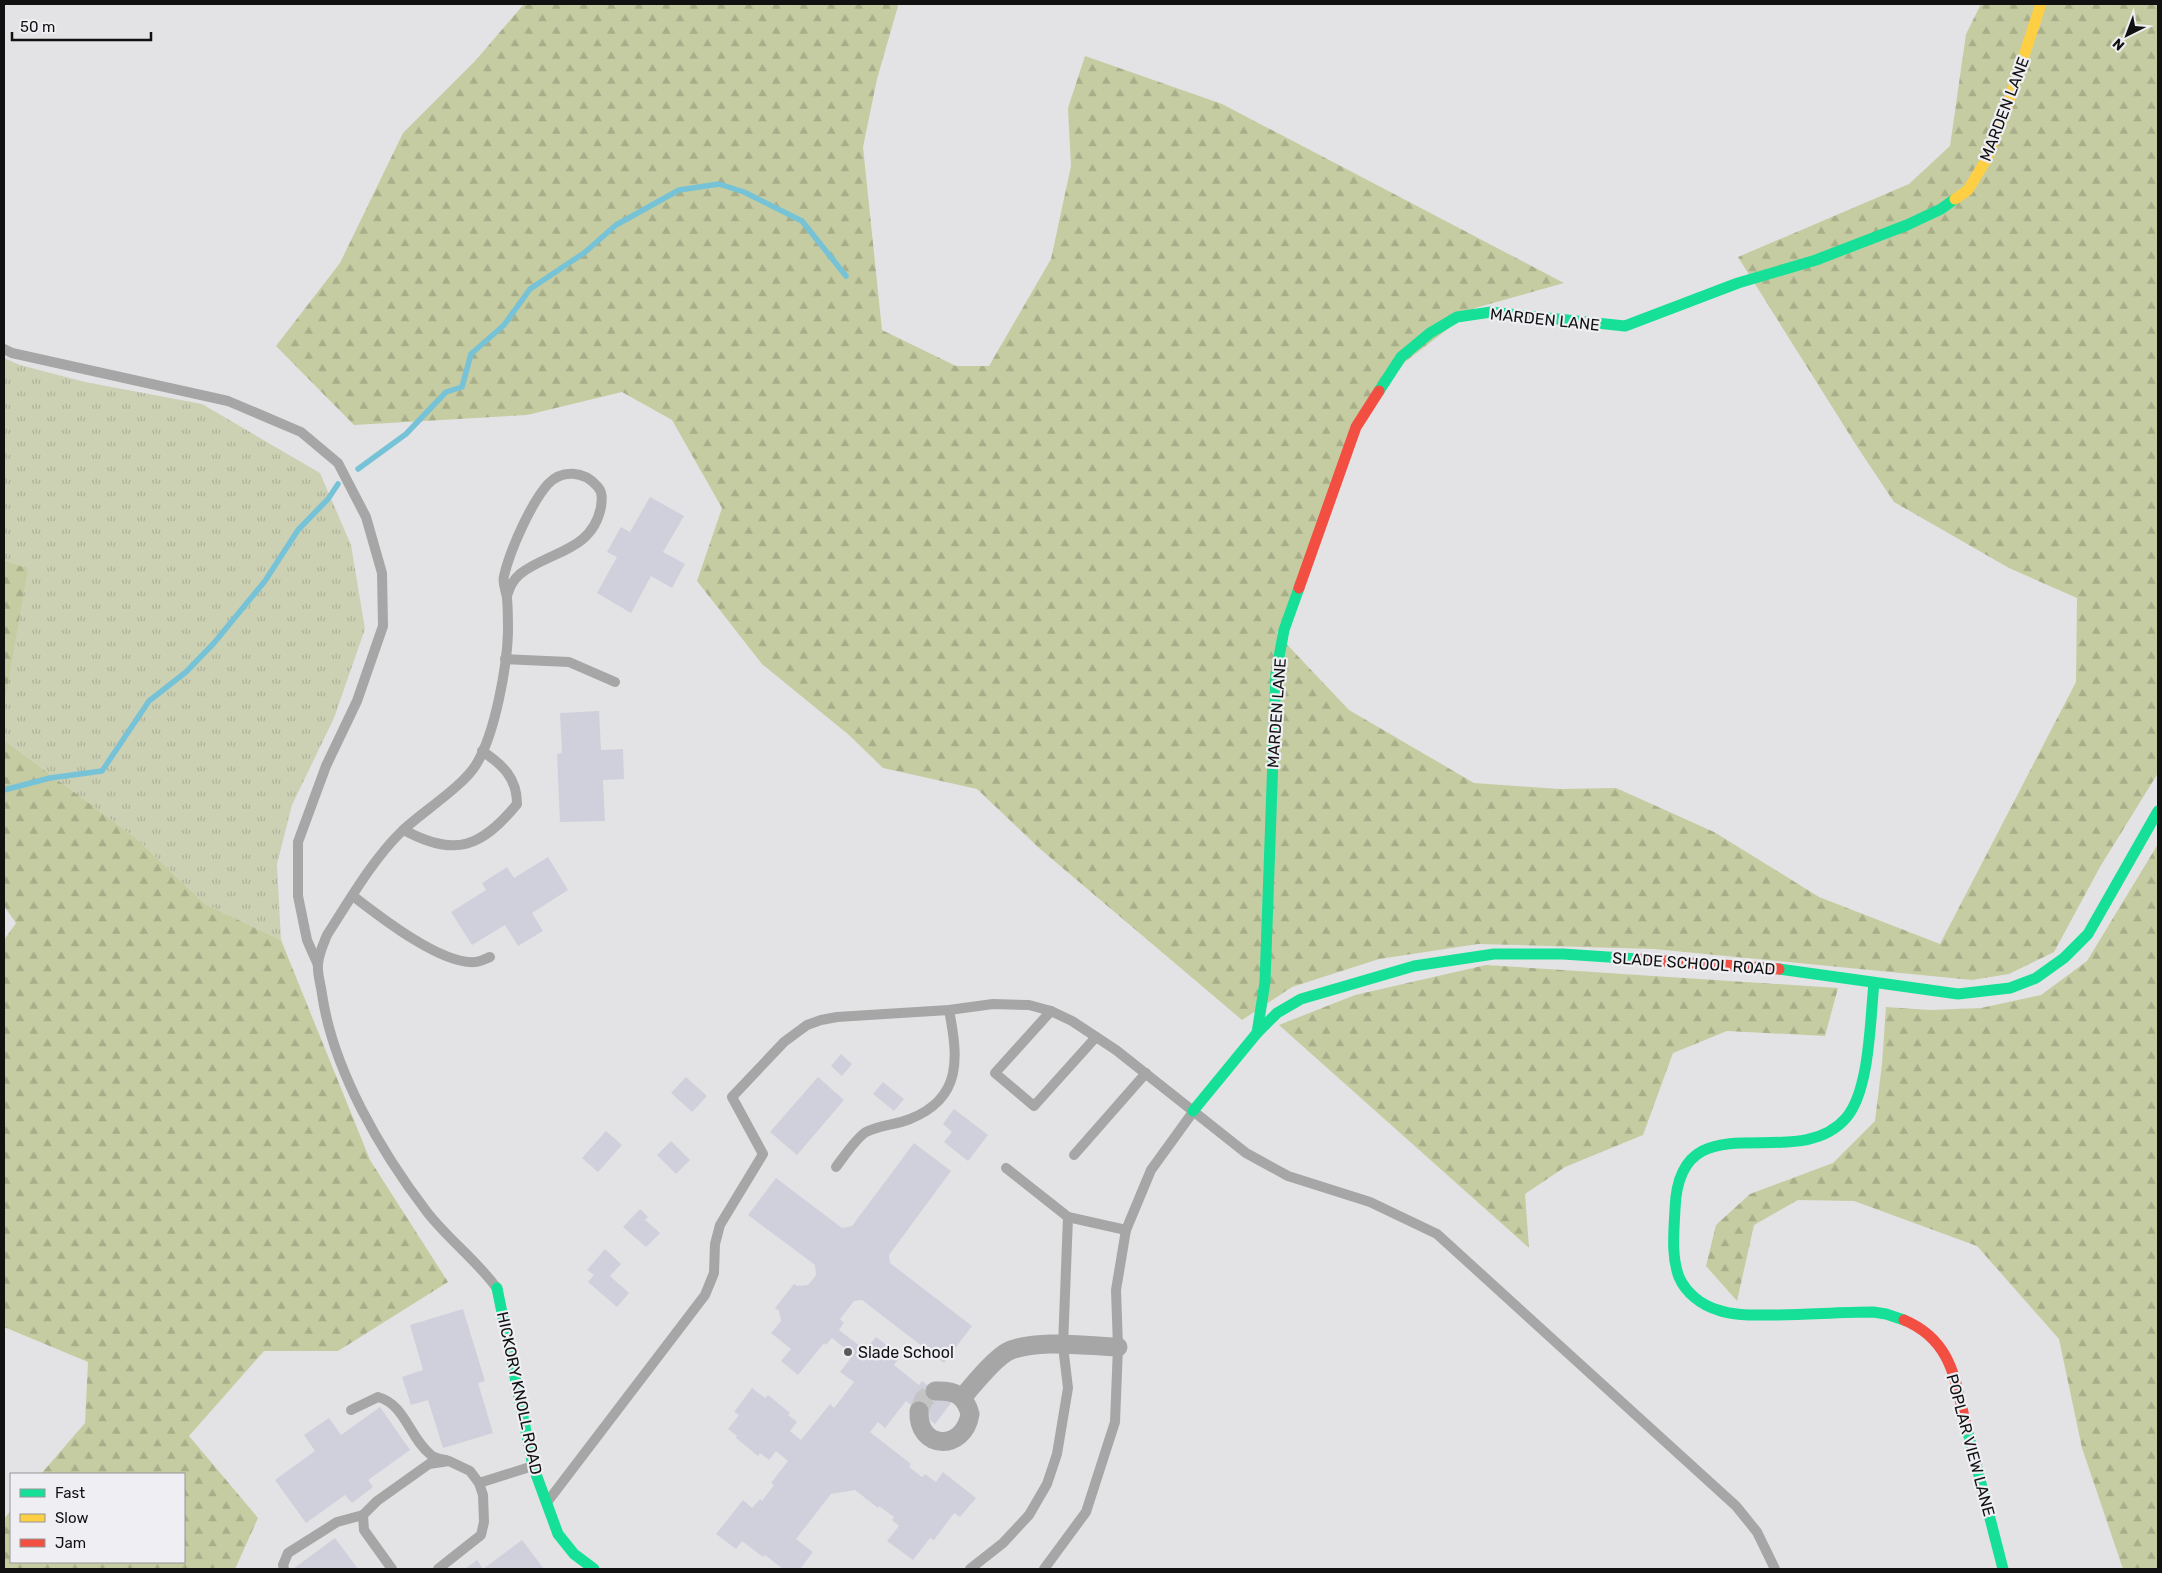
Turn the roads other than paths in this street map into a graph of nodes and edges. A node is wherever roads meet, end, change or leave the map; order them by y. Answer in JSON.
{"nodes":[{"id":1,"x":2041,"y":4,"type":"edge"},
{"id":2,"x":4,"y":349,"type":"edge"},
{"id":3,"x":507,"y":596,"type":"junction"},
{"id":4,"x":505,"y":658,"type":"junction"},
{"id":5,"x":616,"y":682,"type":"dead end"},
{"id":6,"x":482,"y":751,"type":"junction"},
{"id":7,"x":2158,"y":811,"type":"edge"},
{"id":8,"x":404,"y":830,"type":"junction"},
{"id":9,"x":353,"y":896,"type":"junction"},
{"id":10,"x":490,"y":957,"type":"dead end"},
{"id":11,"x":318,"y":966,"type":"junction"},
{"id":12,"x":1874,"y":983,"type":"junction"},
{"id":13,"x":949,"y":1010,"type":"junction"},
{"id":14,"x":1051,"y":1011,"type":"junction"},
{"id":15,"x":1257,"y":1033,"type":"junction"},
{"id":16,"x":1096,"y":1036,"type":"junction"},
{"id":17,"x":1146,"y":1073,"type":"junction"},
{"id":18,"x":1193,"y":1111,"type":"junction"},
{"id":19,"x":1074,"y":1155,"type":"dead end"},
{"id":20,"x":836,"y":1167,"type":"dead end"},
{"id":21,"x":1006,"y":1168,"type":"dead end"},
{"id":22,"x":1068,"y":1217,"type":"junction"},
{"id":23,"x":1126,"y":1230,"type":"junction"},
{"id":24,"x":497,"y":1288,"type":"joint"},
{"id":25,"x":1063,"y":1346,"type":"junction"},
{"id":26,"x":1118,"y":1347,"type":"junction"},
{"id":27,"x":935,"y":1390,"type":"dead end"},
{"id":28,"x":962,"y":1398,"type":"junction"},
{"id":29,"x":352,"y":1410,"type":"dead end"},
{"id":30,"x":919,"y":1412,"type":"dead end"},
{"id":31,"x":449,"y":1461,"type":"junction"},
{"id":32,"x":533,"y":1466,"type":"junction"},
{"id":33,"x":479,"y":1484,"type":"junction"},
{"id":34,"x":547,"y":1503,"type":"junction"},
{"id":35,"x":363,"y":1515,"type":"junction"},
{"id":36,"x":284,"y":1569,"type":"edge"},
{"id":37,"x":392,"y":1569,"type":"edge"},
{"id":38,"x":438,"y":1569,"type":"edge"},
{"id":39,"x":594,"y":1569,"type":"edge"},
{"id":40,"x":970,"y":1569,"type":"edge"},
{"id":41,"x":1044,"y":1569,"type":"edge"},
{"id":42,"x":1775,"y":1569,"type":"edge"},
{"id":43,"x":2003,"y":1569,"type":"edge"}],
"edges":[{"from":1,"to":15,"type":"street","name":"MARDEN LANE"},
{"from":2,"to":11,"type":"lane"},
{"from":3,"to":3,"type":"lane"},
{"from":3,"to":4,"type":"lane"},
{"from":4,"to":5,"type":"lane"},
{"from":4,"to":6,"type":"lane"},
{"from":6,"to":8,"type":"lane"},
{"from":6,"to":8,"type":"lane"},
{"from":7,"to":12,"type":"street","name":"SLADE SCHOOL ROAD"},
{"from":8,"to":9,"type":"lane"},
{"from":9,"to":10,"type":"lane"},
{"from":9,"to":11,"type":"lane"},
{"from":11,"to":24,"type":"lane"},
{"from":12,"to":15,"type":"street","name":"SLADE SCHOOL ROAD"},
{"from":12,"to":43,"type":"street","name":"POPLAR VIEW LANE"},
{"from":13,"to":14,"type":"lane"},
{"from":13,"to":20,"type":"lane"},
{"from":13,"to":34,"type":"lane"},
{"from":14,"to":16,"type":"lane"},
{"from":14,"to":16,"type":"lane"},
{"from":15,"to":18,"type":"street","name":"SLADE SCHOOL ROAD"},
{"from":16,"to":17,"type":"lane"},
{"from":17,"to":18,"type":"lane"},
{"from":17,"to":19,"type":"lane"},
{"from":18,"to":23,"type":"lane"},
{"from":18,"to":42,"type":"lane"},
{"from":21,"to":22,"type":"lane"},
{"from":22,"to":23,"type":"lane"},
{"from":22,"to":25,"type":"lane"},
{"from":23,"to":26,"type":"lane"},
{"from":24,"to":32,"type":"street","name":"HICKORY KNOLL ROAD"},
{"from":25,"to":26,"type":"street"},
{"from":25,"to":28,"type":"street"},
{"from":25,"to":40,"type":"lane"},
{"from":26,"to":41,"type":"lane"},
{"from":27,"to":28,"type":"street"},
{"from":28,"to":30,"type":"street"},
{"from":29,"to":31,"type":"lane"},
{"from":31,"to":33,"type":"lane"},
{"from":31,"to":35,"type":"lane"},
{"from":32,"to":33,"type":"lane"},
{"from":32,"to":34,"type":"street","name":"HICKORY KNOLL ROAD"},
{"from":33,"to":38,"type":"lane"},
{"from":34,"to":39,"type":"street","name":"HICKORY KNOLL ROAD"},
{"from":35,"to":36,"type":"lane"},
{"from":35,"to":37,"type":"lane"}]}
